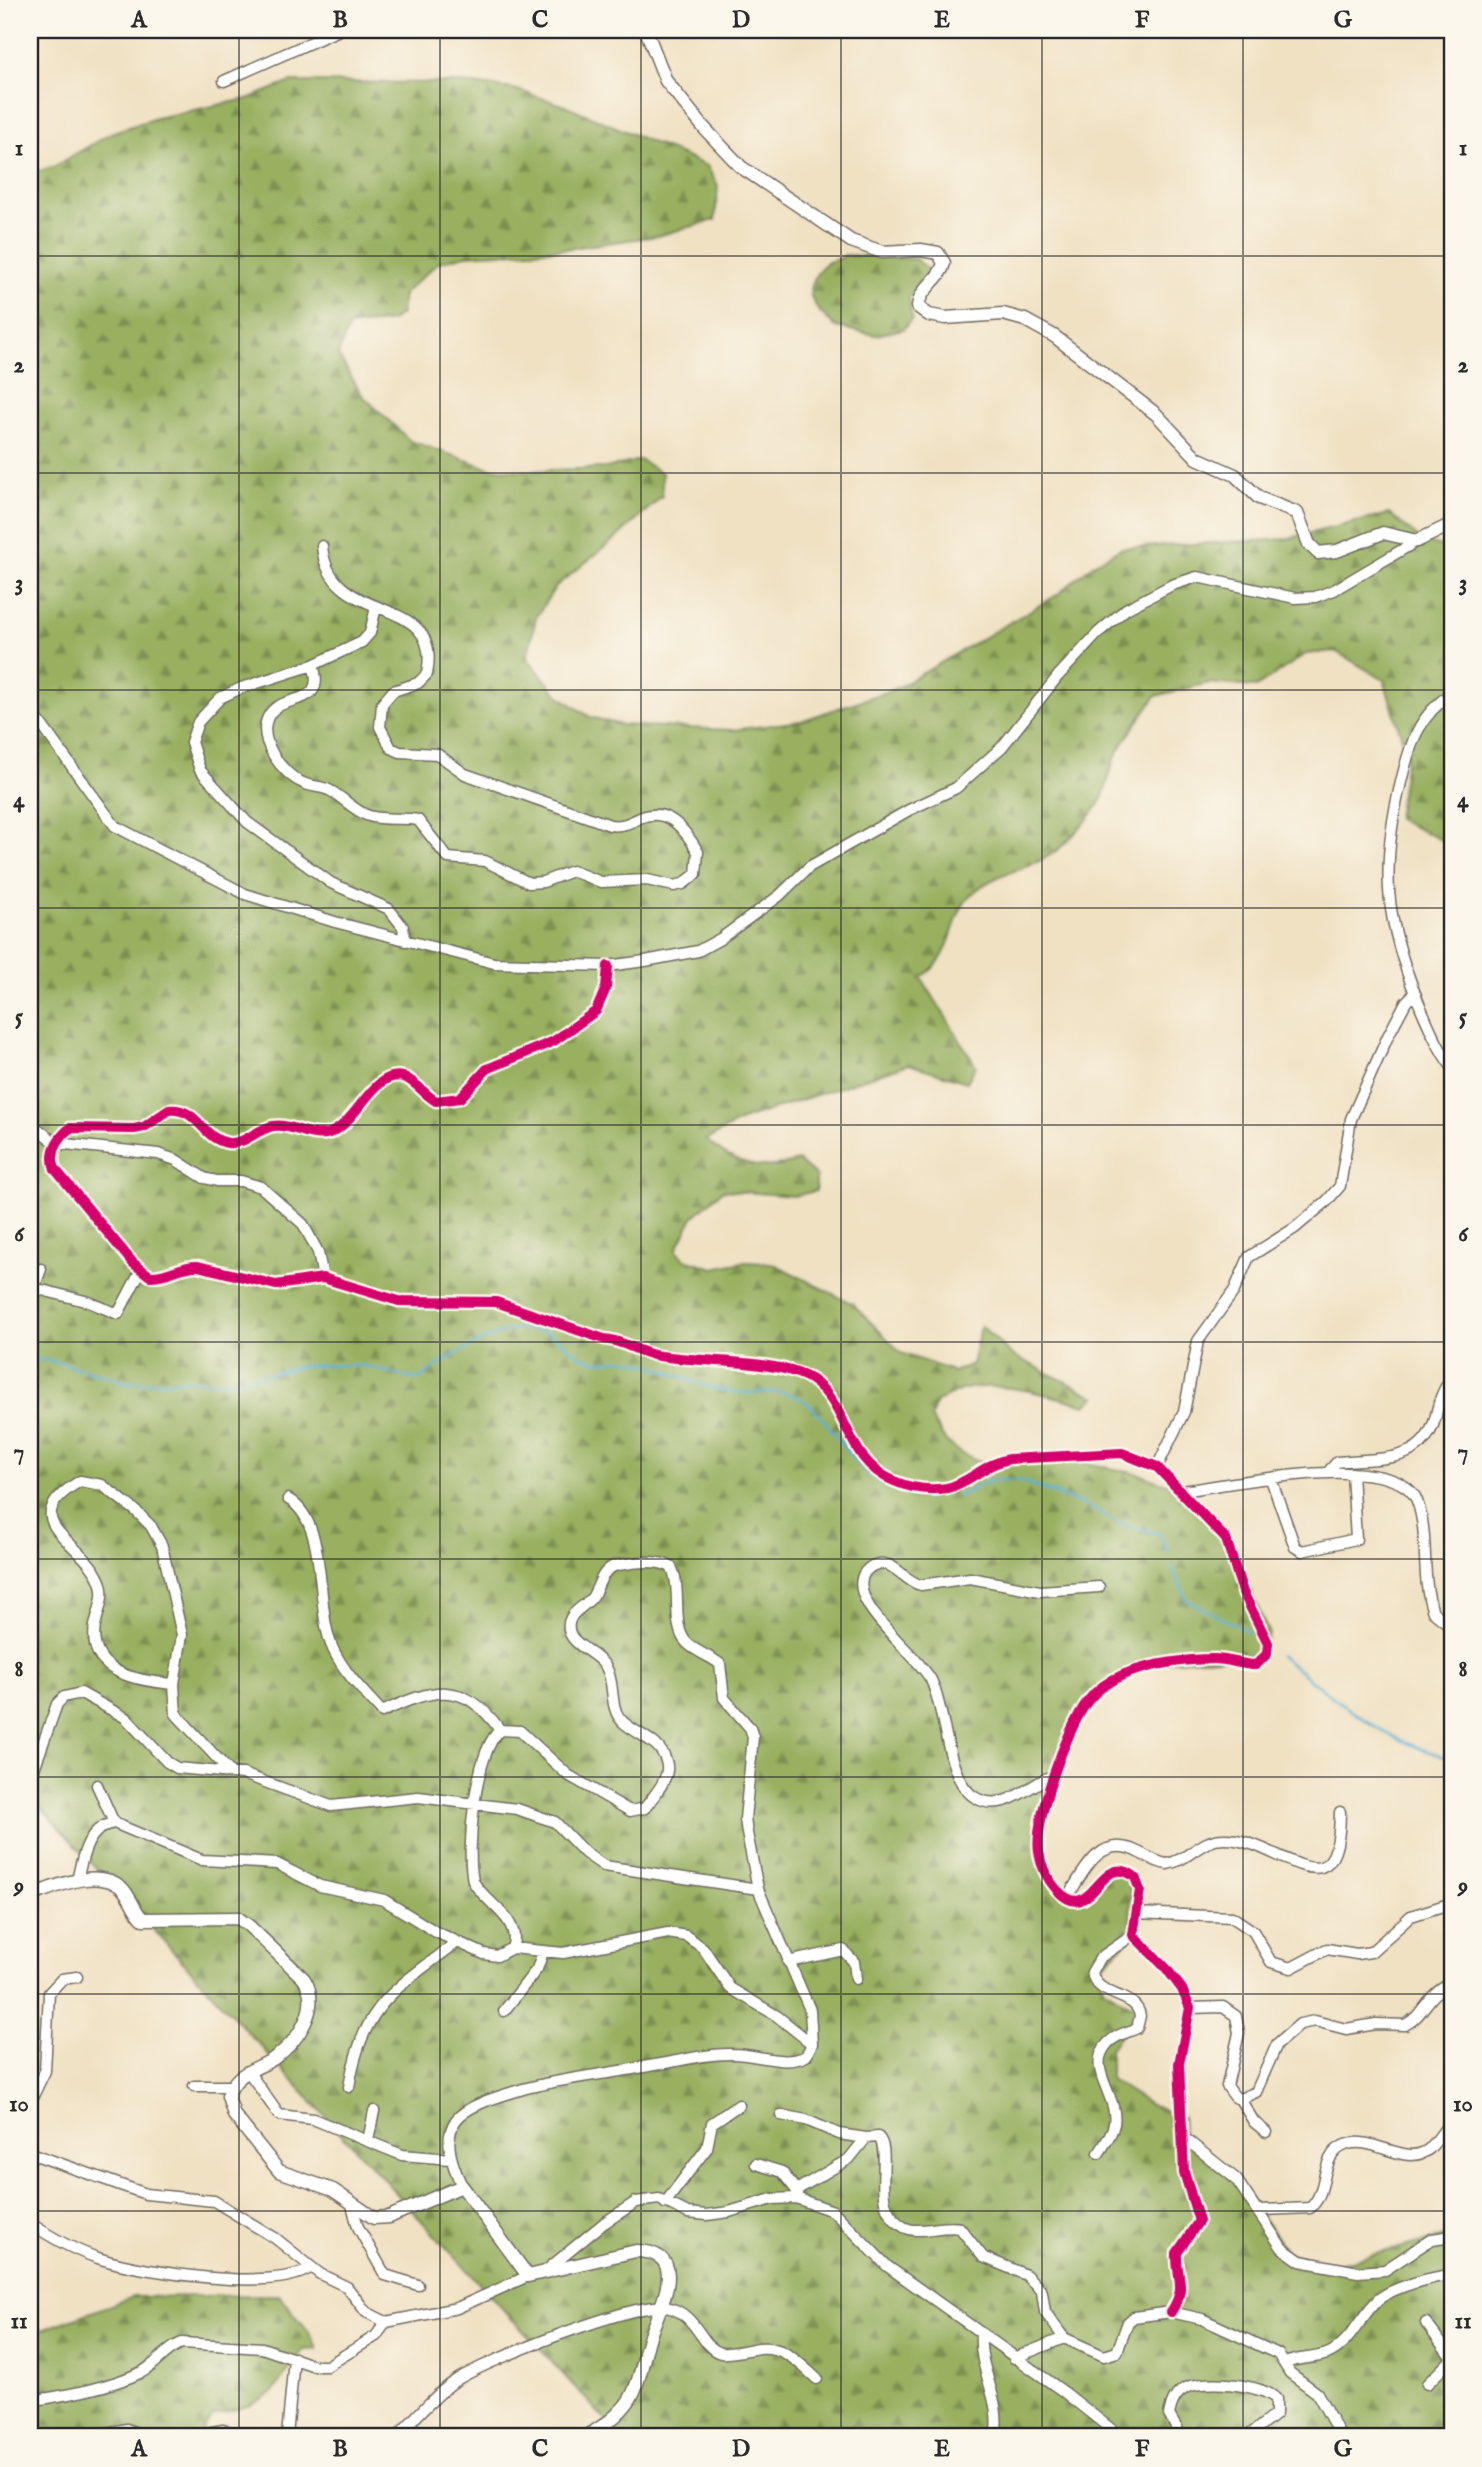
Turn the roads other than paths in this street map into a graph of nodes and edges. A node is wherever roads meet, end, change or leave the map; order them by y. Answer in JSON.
{"nodes":[{"id":1,"x":339,"y":30,"type":"edge"},
{"id":2,"x":646,"y":30,"type":"edge"},
{"id":3,"x":224,"y":82,"type":"dead end"},
{"id":4,"x":1452,"y":524,"type":"edge"},
{"id":5,"x":1417,"y":541,"type":"junction"},
{"id":6,"x":322,"y":546,"type":"dead end"},
{"id":7,"x":376,"y":607,"type":"junction"},
{"id":8,"x":313,"y":665,"type":"junction"},
{"id":9,"x":1452,"y":693,"type":"edge"},
{"id":10,"x":30,"y":709,"type":"edge"},
{"id":11,"x":405,"y":941,"type":"junction"},
{"id":12,"x":608,"y":965,"type":"junction"},
{"id":13,"x":1415,"y":993,"type":"junction"},
{"id":14,"x":1452,"y":1067,"type":"edge"},
{"id":15,"x":30,"y":1123,"type":"edge"},
{"id":16,"x":56,"y":1143,"type":"junction"},
{"id":17,"x":41,"y":1269,"type":"dead end"},
{"id":18,"x":141,"y":1270,"type":"junction"},
{"id":19,"x":323,"y":1278,"type":"junction"},
{"id":20,"x":1452,"y":1378,"type":"edge"},
{"id":21,"x":1157,"y":1467,"type":"junction"},
{"id":22,"x":1328,"y":1472,"type":"junction"},
{"id":23,"x":1352,"y":1472,"type":"junction"},
{"id":24,"x":1271,"y":1479,"type":"junction"},
{"id":25,"x":1182,"y":1491,"type":"junction"},
{"id":26,"x":288,"y":1499,"type":"dead end"},
{"id":27,"x":1099,"y":1587,"type":"dead end"},
{"id":28,"x":1452,"y":1627,"type":"edge"},
{"id":29,"x":174,"y":1684,"type":"junction"},
{"id":30,"x":500,"y":1730,"type":"junction"},
{"id":31,"x":229,"y":1771,"type":"junction"},
{"id":32,"x":1054,"y":1775,"type":"junction"},
{"id":33,"x":30,"y":1780,"type":"edge"},
{"id":34,"x":97,"y":1785,"type":"dead end"},
{"id":35,"x":473,"y":1803,"type":"junction"},
{"id":36,"x":1340,"y":1812,"type":"dead end"},
{"id":37,"x":114,"y":1823,"type":"junction"},
{"id":38,"x":77,"y":1881,"type":"junction"},
{"id":39,"x":758,"y":1889,"type":"junction"},
{"id":40,"x":30,"y":1896,"type":"edge"},
{"id":41,"x":1067,"y":1898,"type":"junction"},
{"id":42,"x":1452,"y":1903,"type":"edge"},
{"id":43,"x":1135,"y":1913,"type":"junction"},
{"id":44,"x":1133,"y":1935,"type":"junction"},
{"id":45,"x":456,"y":1943,"type":"junction"},
{"id":46,"x":512,"y":1948,"type":"junction"},
{"id":47,"x":543,"y":1952,"type":"junction"},
{"id":48,"x":788,"y":1962,"type":"junction"},
{"id":49,"x":77,"y":1977,"type":"dead end"},
{"id":50,"x":856,"y":1979,"type":"dead end"},
{"id":51,"x":1452,"y":1983,"type":"edge"},
{"id":52,"x":1189,"y":2008,"type":"junction"},
{"id":53,"x":504,"y":2011,"type":"dead end"},
{"id":54,"x":812,"y":2044,"type":"junction"},
{"id":55,"x":248,"y":2071,"type":"junction"},
{"id":56,"x":194,"y":2086,"type":"dead end"},
{"id":57,"x":232,"y":2086,"type":"junction"},
{"id":58,"x":349,"y":2087,"type":"dead end"},
{"id":59,"x":1240,"y":2099,"type":"junction"},
{"id":60,"x":30,"y":2102,"type":"edge"},
{"id":61,"x":739,"y":2105,"type":"dead end"},
{"id":62,"x":374,"y":2111,"type":"dead end"},
{"id":63,"x":781,"y":2115,"type":"dead end"},
{"id":64,"x":1452,"y":2119,"type":"edge"},
{"id":65,"x":1266,"y":2132,"type":"dead end"},
{"id":66,"x":1183,"y":2137,"type":"junction"},
{"id":67,"x":866,"y":2138,"type":"junction"},
{"id":68,"x":368,"y":2141,"type":"junction"},
{"id":69,"x":30,"y":2153,"type":"edge"},
{"id":70,"x":1099,"y":2153,"type":"dead end"},
{"id":71,"x":451,"y":2159,"type":"junction"},
{"id":72,"x":756,"y":2164,"type":"dead end"},
{"id":73,"x":462,"y":2186,"type":"junction"},
{"id":74,"x":797,"y":2194,"type":"junction"},
{"id":75,"x":665,"y":2203,"type":"junction"},
{"id":76,"x":352,"y":2205,"type":"junction"},
{"id":77,"x":1260,"y":2210,"type":"junction"},
{"id":78,"x":30,"y":2223,"type":"edge"},
{"id":79,"x":1452,"y":2225,"type":"edge"},
{"id":80,"x":1450,"y":2236,"type":"edge"},
{"id":81,"x":311,"y":2267,"type":"junction"},
{"id":82,"x":544,"y":2272,"type":"junction"},
{"id":83,"x":1452,"y":2275,"type":"edge"},
{"id":84,"x":528,"y":2276,"type":"junction"},
{"id":85,"x":418,"y":2285,"type":"dead end"},
{"id":86,"x":662,"y":2306,"type":"junction"},
{"id":87,"x":1171,"y":2312,"type":"junction"},
{"id":88,"x":386,"y":2322,"type":"junction"},
{"id":89,"x":1426,"y":2323,"type":"dead end"},
{"id":90,"x":981,"y":2335,"type":"junction"},
{"id":91,"x":1064,"y":2338,"type":"junction"},
{"id":92,"x":294,"y":2358,"type":"junction"},
{"id":93,"x":1014,"y":2358,"type":"junction"},
{"id":94,"x":1452,"y":2358,"type":"edge"},
{"id":95,"x":1286,"y":2363,"type":"junction"},
{"id":96,"x":817,"y":2379,"type":"dead end"},
{"id":97,"x":1427,"y":2384,"type":"dead end"},
{"id":98,"x":30,"y":2402,"type":"edge"},
{"id":99,"x":605,"y":2425,"type":"junction"},
{"id":100,"x":205,"y":2435,"type":"edge"},
{"id":101,"x":85,"y":2437,"type":"edge"},
{"id":102,"x":145,"y":2437,"type":"edge"},
{"id":103,"x":185,"y":2437,"type":"edge"},
{"id":104,"x":248,"y":2437,"type":"edge"},
{"id":105,"x":287,"y":2437,"type":"edge"},
{"id":106,"x":397,"y":2437,"type":"edge"},
{"id":107,"x":584,"y":2437,"type":"edge"},
{"id":108,"x":612,"y":2437,"type":"edge"},
{"id":109,"x":995,"y":2437,"type":"edge"},
{"id":110,"x":1121,"y":2437,"type":"edge"},
{"id":111,"x":1182,"y":2437,"type":"edge"},
{"id":112,"x":1247,"y":2437,"type":"edge"},
{"id":113,"x":1341,"y":2437,"type":"edge"}],
"edges":[{"from":1,"to":3,"type":"street"},
{"from":2,"to":5,"type":"street"},
{"from":4,"to":5,"type":"street"},
{"from":5,"to":12,"type":"street"},
{"from":6,"to":7,"type":"street"},
{"from":7,"to":8,"type":"street"},
{"from":7,"to":8,"type":"street"},
{"from":8,"to":11,"type":"street"},
{"from":9,"to":13,"type":"street"},
{"from":10,"to":11,"type":"street"},
{"from":11,"to":12,"type":"street"},
{"from":12,"to":16,"type":"street"},
{"from":13,"to":14,"type":"street"},
{"from":13,"to":21,"type":"street"},
{"from":15,"to":16,"type":"street"},
{"from":16,"to":18,"type":"street"},
{"from":16,"to":19,"type":"street"},
{"from":17,"to":18,"type":"street"},
{"from":18,"to":19,"type":"street"},
{"from":19,"to":21,"type":"street"},
{"from":20,"to":22,"type":"street"},
{"from":21,"to":25,"type":"street"},
{"from":22,"to":23,"type":"street"},
{"from":22,"to":24,"type":"street"},
{"from":23,"to":24,"type":"street"},
{"from":23,"to":28,"type":"street"},
{"from":24,"to":25,"type":"street"},
{"from":25,"to":32,"type":"street"},
{"from":26,"to":30,"type":"street"},
{"from":27,"to":32,"type":"street"},
{"from":29,"to":29,"type":"street"},
{"from":29,"to":31,"type":"street"},
{"from":30,"to":35,"type":"street"},
{"from":30,"to":39,"type":"street"},
{"from":31,"to":33,"type":"street"},
{"from":31,"to":35,"type":"street"},
{"from":32,"to":41,"type":"street"},
{"from":34,"to":37,"type":"street"},
{"from":35,"to":39,"type":"street"},
{"from":35,"to":46,"type":"street"},
{"from":36,"to":41,"type":"street"},
{"from":37,"to":38,"type":"street"},
{"from":37,"to":45,"type":"street"},
{"from":38,"to":40,"type":"street"},
{"from":38,"to":55,"type":"street"},
{"from":39,"to":48,"type":"street"},
{"from":41,"to":43,"type":"street"},
{"from":42,"to":43,"type":"street"},
{"from":43,"to":44,"type":"street"},
{"from":44,"to":52,"type":"street"},
{"from":44,"to":70,"type":"street"},
{"from":45,"to":46,"type":"street"},
{"from":45,"to":58,"type":"street"},
{"from":46,"to":47,"type":"street"},
{"from":47,"to":53,"type":"street"},
{"from":47,"to":54,"type":"street"},
{"from":48,"to":50,"type":"street"},
{"from":48,"to":54,"type":"street"},
{"from":49,"to":60,"type":"street"},
{"from":51,"to":59,"type":"street"},
{"from":52,"to":59,"type":"street"},
{"from":52,"to":66,"type":"street"},
{"from":54,"to":71,"type":"street"},
{"from":55,"to":57,"type":"street"},
{"from":55,"to":68,"type":"street"},
{"from":56,"to":57,"type":"street"},
{"from":57,"to":76,"type":"street"},
{"from":59,"to":65,"type":"street"},
{"from":61,"to":75,"type":"street"},
{"from":62,"to":68,"type":"street"},
{"from":63,"to":67,"type":"street"},
{"from":64,"to":77,"type":"street"},
{"from":66,"to":77,"type":"street"},
{"from":66,"to":87,"type":"street"},
{"from":67,"to":74,"type":"street"},
{"from":67,"to":91,"type":"street"},
{"from":68,"to":71,"type":"street"},
{"from":69,"to":81,"type":"street"},
{"from":71,"to":73,"type":"street"},
{"from":72,"to":74,"type":"street"},
{"from":73,"to":76,"type":"street"},
{"from":73,"to":84,"type":"street"},
{"from":74,"to":75,"type":"street"},
{"from":74,"to":90,"type":"street"},
{"from":75,"to":82,"type":"street"},
{"from":76,"to":85,"type":"street"},
{"from":77,"to":80,"type":"street"},
{"from":78,"to":81,"type":"street"},
{"from":79,"to":80,"type":"street"},
{"from":81,"to":88,"type":"street"},
{"from":82,"to":84,"type":"street"},
{"from":82,"to":86,"type":"street"},
{"from":83,"to":95,"type":"street"},
{"from":84,"to":88,"type":"street"},
{"from":86,"to":96,"type":"street"},
{"from":86,"to":99,"type":"street"},
{"from":86,"to":106,"type":"street"},
{"from":87,"to":91,"type":"street"},
{"from":87,"to":95,"type":"street"},
{"from":88,"to":92,"type":"street"},
{"from":89,"to":94,"type":"street"},
{"from":90,"to":93,"type":"street"},
{"from":90,"to":109,"type":"street"},
{"from":91,"to":93,"type":"street"},
{"from":92,"to":98,"type":"street"},
{"from":92,"to":105,"type":"street"},
{"from":93,"to":110,"type":"street"},
{"from":94,"to":97,"type":"street"},
{"from":95,"to":113,"type":"street"},
{"from":99,"to":107,"type":"street"},
{"from":99,"to":108,"type":"street"},
{"from":100,"to":103,"type":"street"},
{"from":100,"to":104,"type":"street"},
{"from":101,"to":102,"type":"street"},
{"from":111,"to":112,"type":"street"}]}
